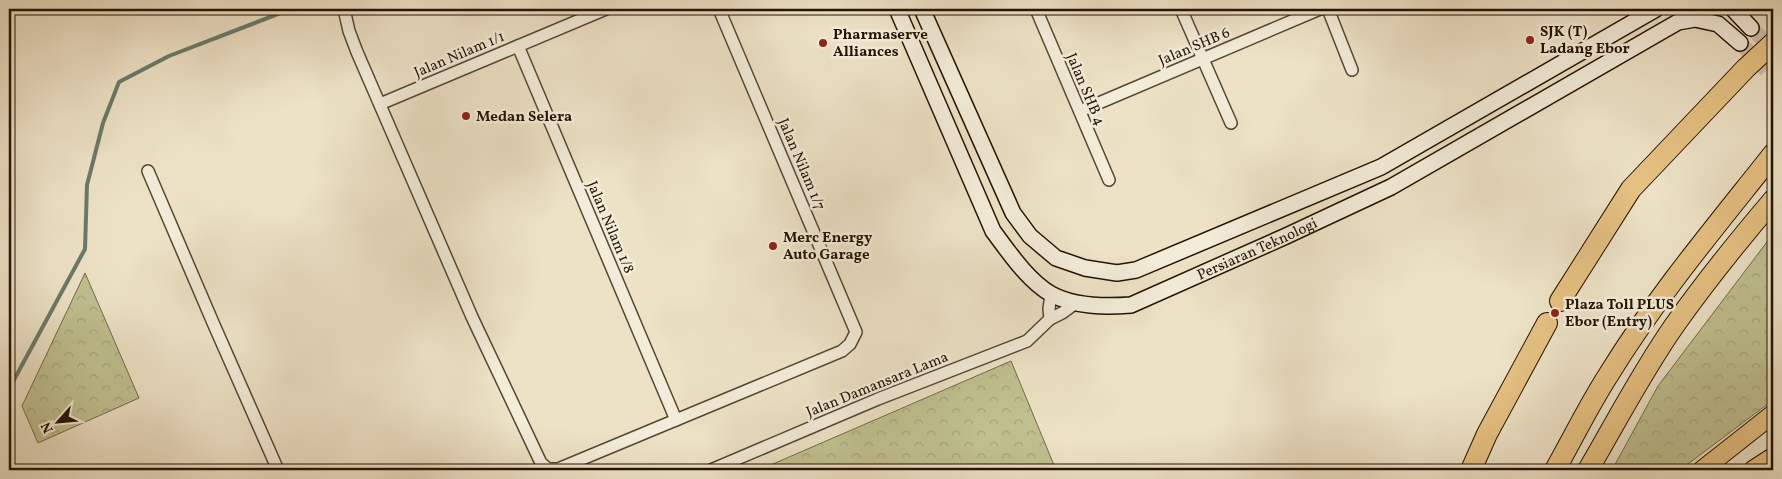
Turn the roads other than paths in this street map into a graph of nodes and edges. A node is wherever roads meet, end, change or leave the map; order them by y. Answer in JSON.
{"nodes":[{"id":1,"x":344,"y":9,"type":"edge"},
{"id":2,"x":606,"y":9,"type":"edge"},
{"id":3,"x":719,"y":9,"type":"edge"},
{"id":4,"x":897,"y":9,"type":"edge"},
{"id":5,"x":922,"y":9,"type":"edge"},
{"id":6,"x":1036,"y":9,"type":"edge"},
{"id":7,"x":1181,"y":9,"type":"edge"},
{"id":8,"x":1320,"y":9,"type":"edge"},
{"id":9,"x":1328,"y":9,"type":"edge"},
{"id":10,"x":1656,"y":9,"type":"edge"},
{"id":11,"x":1733,"y":9,"type":"edge"},
{"id":12,"x":1751,"y":28,"type":"tunnel mouth"},
{"id":13,"x":1740,"y":43,"type":"tunnel mouth"},
{"id":14,"x":1773,"y":43,"type":"edge"},
{"id":15,"x":518,"y":46,"type":"junction"},
{"id":16,"x":1202,"y":59,"type":"junction"},
{"id":17,"x":1352,"y":70,"type":"dead end"},
{"id":18,"x":380,"y":104,"type":"junction"},
{"id":19,"x":1080,"y":111,"type":"junction"},
{"id":20,"x":1231,"y":124,"type":"dead end"},
{"id":21,"x":1773,"y":154,"type":"edge"},
{"id":22,"x":148,"y":171,"type":"dead end"},
{"id":23,"x":1109,"y":180,"type":"dead end"},
{"id":24,"x":1773,"y":200,"type":"edge"},
{"id":25,"x":1050,"y":294,"type":"junction"},
{"id":26,"x":1560,"y":301,"type":"dead end"},
{"id":27,"x":1077,"y":302,"type":"junction"},
{"id":28,"x":1050,"y":319,"type":"junction"},
{"id":29,"x":1547,"y":323,"type":"dead end"},
{"id":30,"x":1773,"y":414,"type":"edge"},
{"id":31,"x":676,"y":420,"type":"junction"},
{"id":32,"x":1773,"y":457,"type":"edge"},
{"id":33,"x":278,"y":470,"type":"edge"},
{"id":34,"x":711,"y":470,"type":"edge"},
{"id":35,"x":1471,"y":470,"type":"edge"},
{"id":36,"x":1555,"y":470,"type":"edge"},
{"id":37,"x":1588,"y":470,"type":"edge"},
{"id":38,"x":1702,"y":470,"type":"edge"},
{"id":39,"x":1753,"y":470,"type":"edge"}],
"edges":[{"from":1,"to":18,"type":"street"},
{"from":2,"to":15,"type":"street","name":"Jalan Nilam 1/1"},
{"from":3,"to":31,"type":"street","name":"Jalan Nilam 1/7"},
{"from":4,"to":25,"type":"main road","name":"Persiaran Teknologi"},
{"from":5,"to":10,"type":"main road","name":"Persiaran Teknologi"},
{"from":6,"to":19,"type":"street","name":"Jalan SHB 4"},
{"from":7,"to":16,"type":"street"},
{"from":8,"to":16,"type":"street","name":"Jalan SHB 6"},
{"from":9,"to":17,"type":"street"},
{"from":11,"to":12,"type":"main road"},
{"from":13,"to":27,"type":"main road","name":"Persiaran Teknologi"},
{"from":14,"to":26,"type":"highway"},
{"from":15,"to":18,"type":"street","name":"Jalan Nilam 1/1"},
{"from":15,"to":31,"type":"street","name":"Jalan Nilam 1/8"},
{"from":16,"to":19,"type":"street","name":"Jalan SHB 6"},
{"from":16,"to":20,"type":"street"},
{"from":18,"to":31,"type":"street"},
{"from":19,"to":23,"type":"street","name":"Jalan SHB 4"},
{"from":21,"to":36,"type":"highway"},
{"from":22,"to":33,"type":"street"},
{"from":24,"to":37,"type":"highway"},
{"from":25,"to":27,"type":"main road","name":"Persiaran Teknologi"},
{"from":25,"to":28,"type":"street"},
{"from":27,"to":28,"type":"street","name":"Jalan Damansara Lama"},
{"from":28,"to":34,"type":"street","name":"Jalan Damansara Lama"},
{"from":29,"to":35,"type":"highway"},
{"from":30,"to":38,"type":"main road"},
{"from":32,"to":39,"type":"main road"}]}
